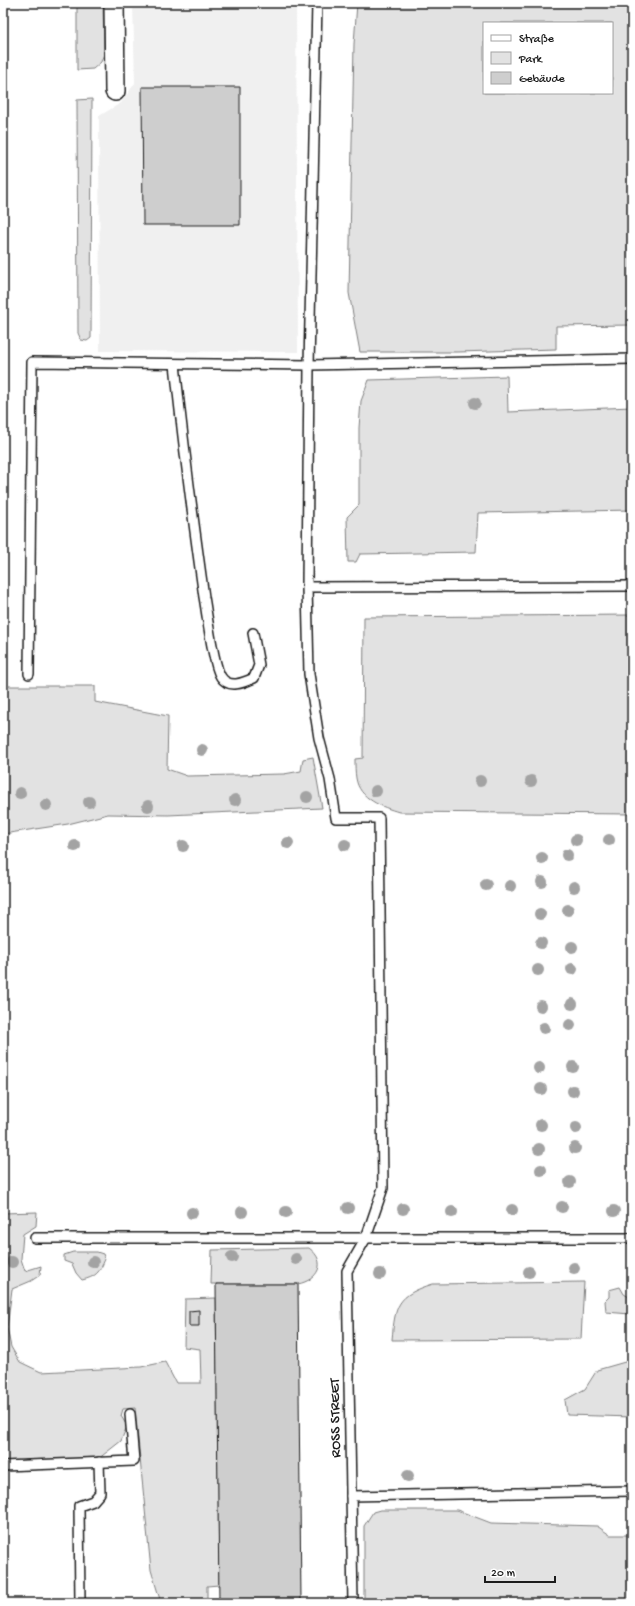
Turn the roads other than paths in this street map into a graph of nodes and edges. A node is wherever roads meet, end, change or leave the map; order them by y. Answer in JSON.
{"nodes":[{"id":1,"x":114,"y":3,"type":"edge"},
{"id":2,"x":317,"y":3,"type":"edge"},
{"id":3,"x":115,"y":91,"type":"dead end"},
{"id":4,"x":632,"y":359,"type":"edge"},
{"id":5,"x":175,"y":364,"type":"junction"},
{"id":6,"x":309,"y":365,"type":"junction"},
{"id":7,"x":632,"y":586,"type":"edge"},
{"id":8,"x":307,"y":587,"type":"junction"},
{"id":9,"x":254,"y":632,"type":"dead end"},
{"id":10,"x":29,"y":674,"type":"dead end"},
{"id":11,"x":35,"y":1238,"type":"dead end"},
{"id":12,"x":366,"y":1238,"type":"junction"},
{"id":13,"x":632,"y":1238,"type":"edge"},
{"id":14,"x":130,"y":1414,"type":"dead end"},
{"id":15,"x":99,"y":1462,"type":"junction"},
{"id":16,"x":3,"y":1466,"type":"edge"},
{"id":17,"x":632,"y":1491,"type":"edge"},
{"id":18,"x":351,"y":1496,"type":"junction"},
{"id":19,"x":80,"y":1603,"type":"edge"},
{"id":20,"x":353,"y":1603,"type":"edge"}],
"edges":[{"from":1,"to":3,"type":"street"},
{"from":2,"to":6,"type":"lane"},
{"from":4,"to":6,"type":"lane"},
{"from":5,"to":6,"type":"lane"},
{"from":5,"to":9,"type":"lane"},
{"from":5,"to":10,"type":"lane"},
{"from":6,"to":8,"type":"lane"},
{"from":7,"to":8,"type":"lane"},
{"from":8,"to":12,"type":"lane","name":"ROSS STREET"},
{"from":11,"to":12,"type":"lane"},
{"from":12,"to":13,"type":"lane"},
{"from":12,"to":18,"type":"lane","name":"ROSS STREET"},
{"from":14,"to":15,"type":"lane"},
{"from":15,"to":16,"type":"lane"},
{"from":15,"to":19,"type":"lane"},
{"from":17,"to":18,"type":"lane"},
{"from":18,"to":20,"type":"lane","name":"ROSS STREET"}]}
